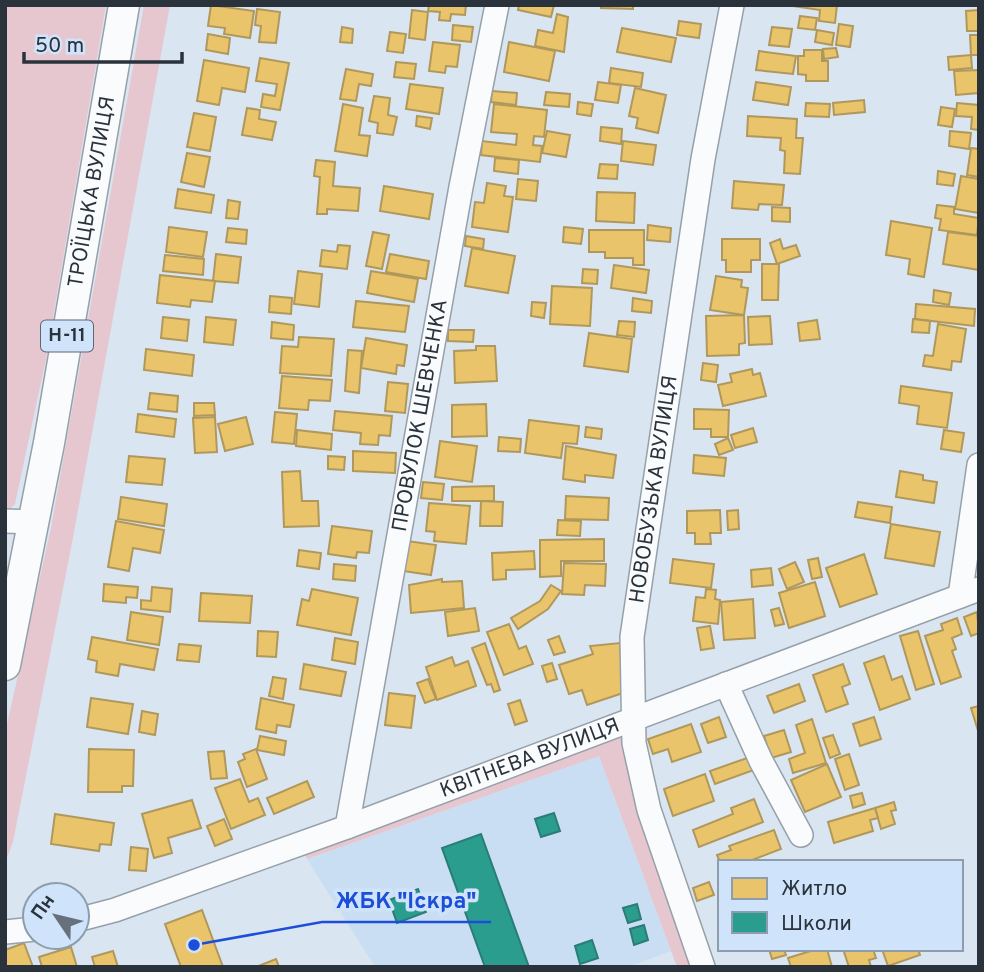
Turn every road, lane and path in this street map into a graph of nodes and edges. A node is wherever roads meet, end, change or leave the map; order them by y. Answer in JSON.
{"nodes":[{"id":1,"x":124,"y":5,"type":"edge"},
{"id":2,"x":497,"y":5,"type":"edge"},
{"id":3,"x":732,"y":5,"type":"edge"},
{"id":4,"x":979,"y":465,"type":"edge"},
{"id":5,"x":19,"y":522,"type":"edge"},
{"id":6,"x":969,"y":592,"type":"edge"},
{"id":7,"x":5,"y":665,"type":"edge"},
{"id":8,"x":726,"y":684,"type":"junction"},
{"id":9,"x":631,"y":719,"type":"junction"},
{"id":10,"x":347,"y":827,"type":"junction"},
{"id":11,"x":801,"y":835,"type":"dead end"},
{"id":12,"x":91,"y":916,"type":"edge"},
{"id":13,"x":703,"y":967,"type":"edge"}],
"edges":[{"from":1,"to":5,"type":"main road","name":"ТРОЇЦЬКА ВУЛИЦЯ","number":"Н-11"},
{"from":2,"to":10,"type":"street","name":"ПРОВУЛОК ШЕВЧЕНКА"},
{"from":3,"to":9,"type":"street","name":"НОВОБУЗЬКА ВУЛИЦЯ"},
{"from":4,"to":6,"type":"street"},
{"from":5,"to":7,"type":"main road","name":"ТРОЇЦЬКА ВУЛИЦЯ","number":"Н-11"},
{"from":6,"to":8,"type":"street","name":"КВІТНЕВА ВУЛИЦЯ"},
{"from":8,"to":9,"type":"street","name":"КВІТНЕВА ВУЛИЦЯ"},
{"from":8,"to":11,"type":"street"},
{"from":9,"to":10,"type":"street","name":"КВІТНЕВА ВУЛИЦЯ"},
{"from":9,"to":13,"type":"street","name":"НОВОБУЗЬКА ВУЛИЦЯ"},
{"from":10,"to":12,"type":"street","name":"КВІТНЕВА ВУЛИЦЯ"}]}
